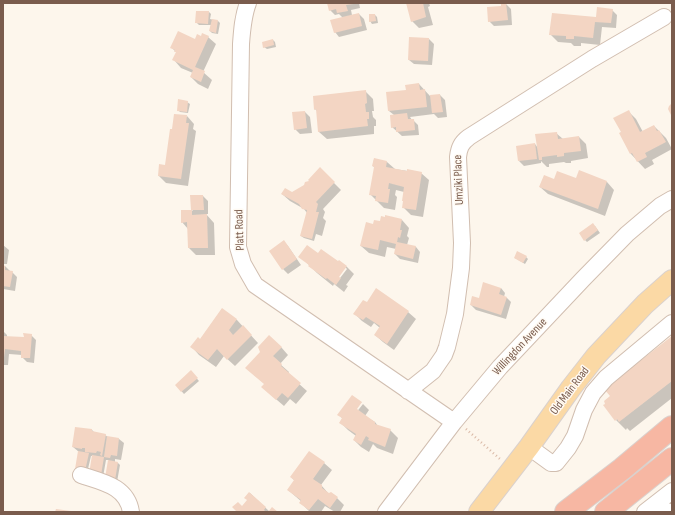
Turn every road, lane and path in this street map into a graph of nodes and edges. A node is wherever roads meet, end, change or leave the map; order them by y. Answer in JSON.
{"nodes":[{"id":1,"x":248,"y":3,"type":"edge"},
{"id":2,"x":664,"y":16,"type":"dead end"},
{"id":3,"x":672,"y":199,"type":"edge"},
{"id":4,"x":672,"y":280,"type":"edge"},
{"id":5,"x":672,"y":323,"type":"edge"},
{"id":6,"x":408,"y":391,"type":"junction"},
{"id":7,"x":454,"y":422,"type":"junction"},
{"id":8,"x":672,"y":427,"type":"edge"},
{"id":9,"x":528,"y":447,"type":"junction"},
{"id":10,"x":672,"y":459,"type":"edge"},
{"id":11,"x":512,"y":468,"type":"junction"},
{"id":12,"x":81,"y":475,"type":"dead end"},
{"id":13,"x":671,"y":493,"type":"edge"},
{"id":14,"x":649,"y":509,"type":"edge"},
{"id":15,"x":131,"y":512,"type":"edge"},
{"id":16,"x":386,"y":512,"type":"edge"},
{"id":17,"x":479,"y":512,"type":"edge"},
{"id":18,"x":566,"y":512,"type":"edge"},
{"id":19,"x":606,"y":512,"type":"edge"},
{"id":20,"x":669,"y":512,"type":"edge"}],
"edges":[{"from":1,"to":6,"type":"street","name":"Platt Road"},
{"from":2,"to":6,"type":"street","name":"Umziki Place"},
{"from":3,"to":7,"type":"street","name":"Willingdon Avenue"},
{"from":4,"to":9,"type":"main road","name":"Old Main Road"},
{"from":5,"to":9,"type":"street"},
{"from":6,"to":7,"type":"street","name":"Platt Road"},
{"from":7,"to":11,"type":"path"},
{"from":7,"to":16,"type":"street","name":"Willingdon Avenue"},
{"from":8,"to":18,"type":"highway"},
{"from":9,"to":11,"type":"main road","name":"Old Main Road"},
{"from":10,"to":19,"type":"highway"},
{"from":11,"to":17,"type":"main road","name":"Old Main Road"},
{"from":12,"to":15,"type":"street"},
{"from":13,"to":14,"type":"street"},
{"from":14,"to":20,"type":"street"}]}
